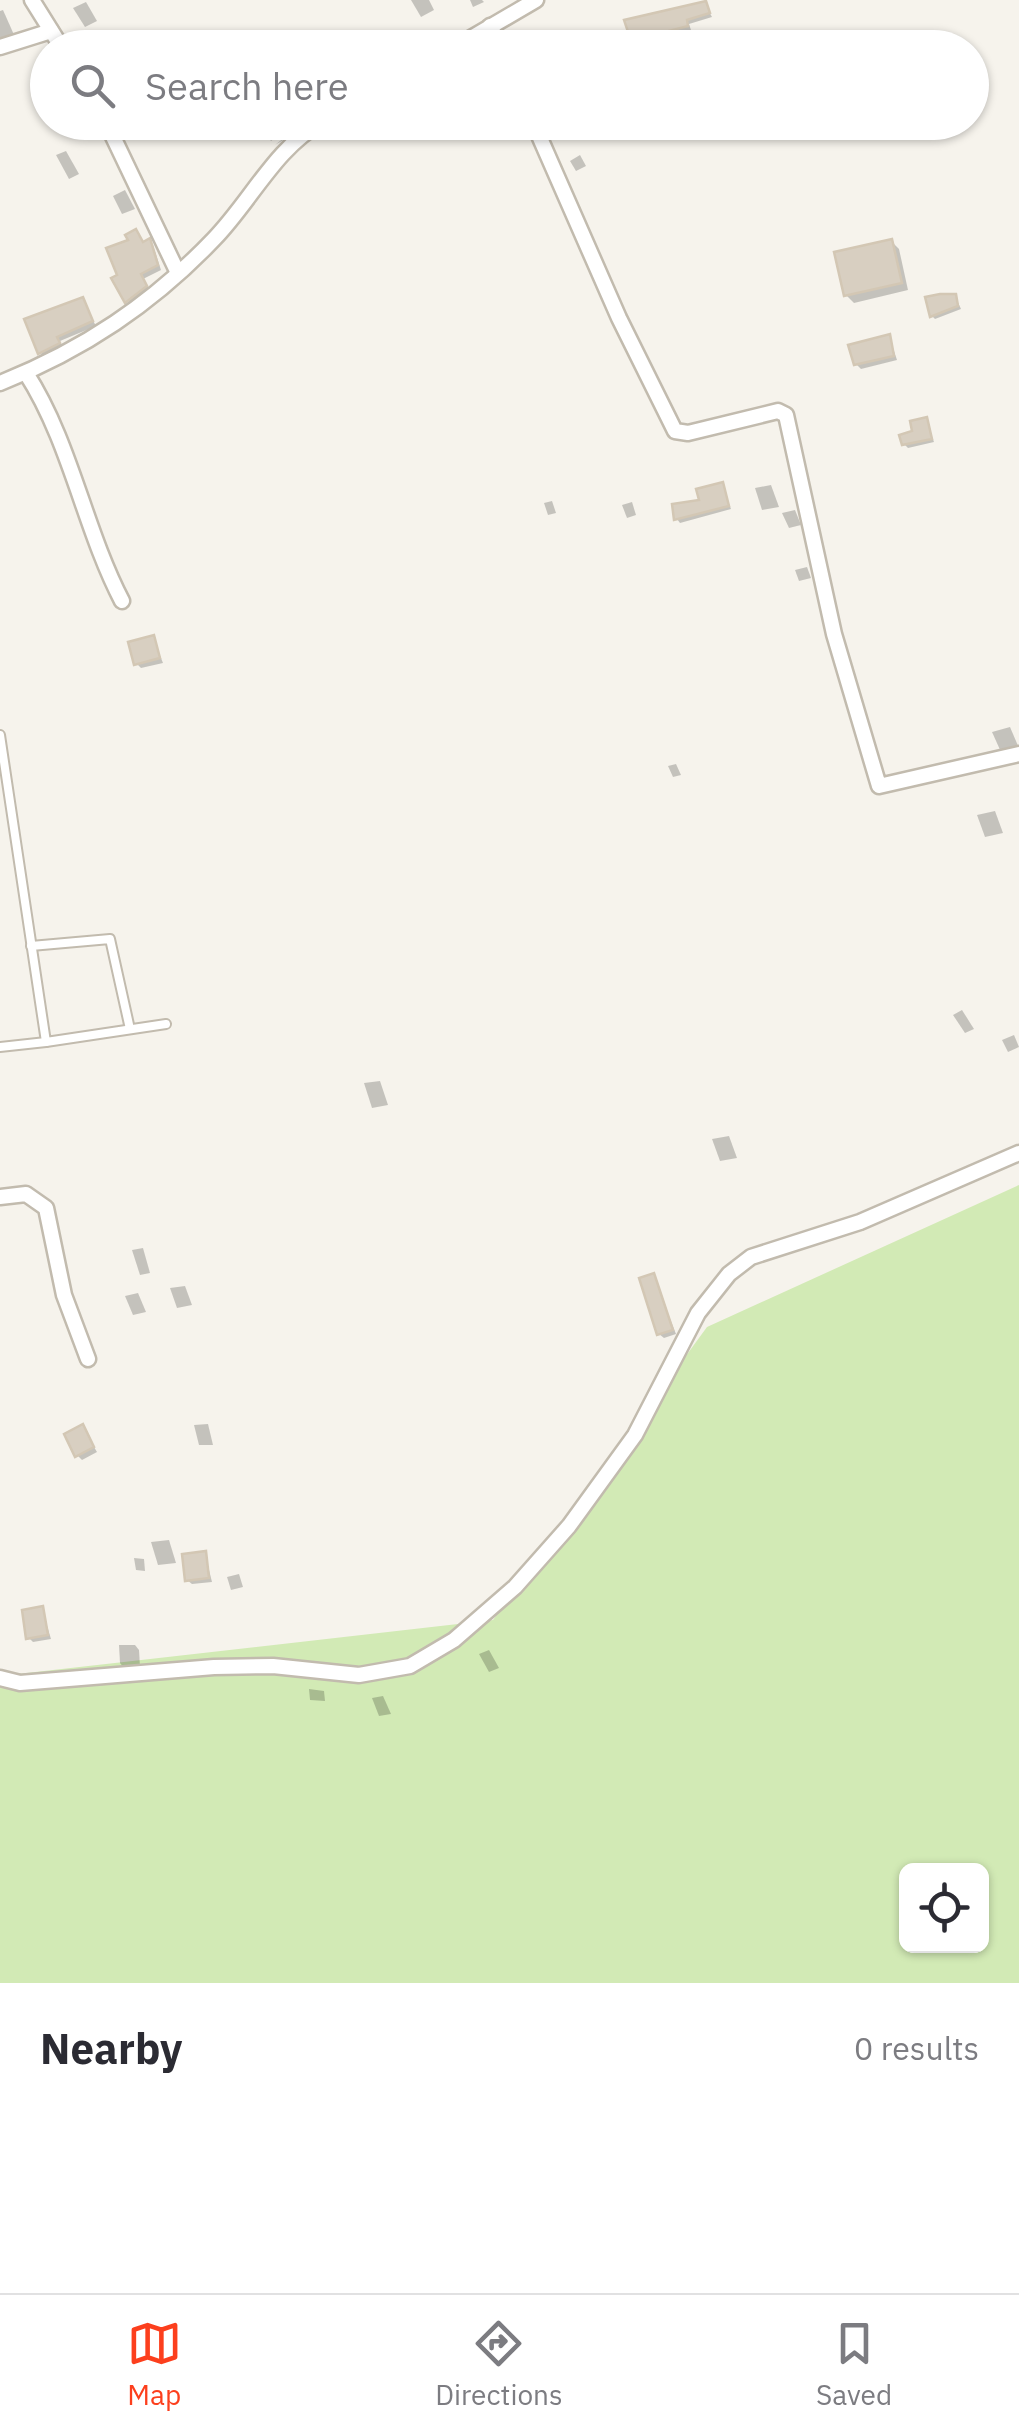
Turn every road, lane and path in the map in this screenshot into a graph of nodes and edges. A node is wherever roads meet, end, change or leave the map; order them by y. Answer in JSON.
{"nodes":[{"id":1,"x":32,"y":0,"type":"edge"},
{"id":2,"x":529,"y":2,"type":"edge"},
{"id":3,"x":50,"y":30,"type":"edge"},
{"id":4,"x":503,"y":30,"type":"edge"},
{"id":5,"x":30,"y":38,"type":"edge"},
{"id":6,"x":0,"y":48,"type":"edge"},
{"id":7,"x":115,"y":140,"type":"edge"},
{"id":8,"x":295,"y":140,"type":"edge"},
{"id":9,"x":541,"y":140,"type":"edge"},
{"id":10,"x":178,"y":272,"type":"junction"},
{"id":11,"x":30,"y":379,"type":"junction"},
{"id":12,"x":0,"y":383,"type":"edge"},
{"id":13,"x":122,"y":601,"type":"dead end"},
{"id":14,"x":0,"y":735,"type":"edge"},
{"id":15,"x":1019,"y":754,"type":"edge"},
{"id":16,"x":31,"y":946,"type":"junction"},
{"id":17,"x":166,"y":1024,"type":"dead end"},
{"id":18,"x":130,"y":1029,"type":"junction"},
{"id":19,"x":46,"y":1042,"type":"junction"},
{"id":20,"x":0,"y":1047,"type":"edge"},
{"id":21,"x":1019,"y":1153,"type":"edge"},
{"id":22,"x":0,"y":1196,"type":"edge"},
{"id":23,"x":88,"y":1359,"type":"dead end"},
{"id":24,"x":0,"y":1678,"type":"edge"}],
"edges":[{"from":1,"to":3,"type":"street"},
{"from":2,"to":4,"type":"street"},
{"from":5,"to":6,"type":"street"},
{"from":7,"to":10,"type":"street"},
{"from":8,"to":10,"type":"street"},
{"from":9,"to":15,"type":"street"},
{"from":10,"to":11,"type":"street"},
{"from":11,"to":12,"type":"street"},
{"from":11,"to":13,"type":"street"},
{"from":14,"to":16,"type":"lane"},
{"from":16,"to":18,"type":"lane"},
{"from":16,"to":19,"type":"lane"},
{"from":17,"to":18,"type":"lane"},
{"from":18,"to":19,"type":"lane"},
{"from":19,"to":20,"type":"lane"},
{"from":21,"to":24,"type":"street"},
{"from":22,"to":23,"type":"street"}]}
